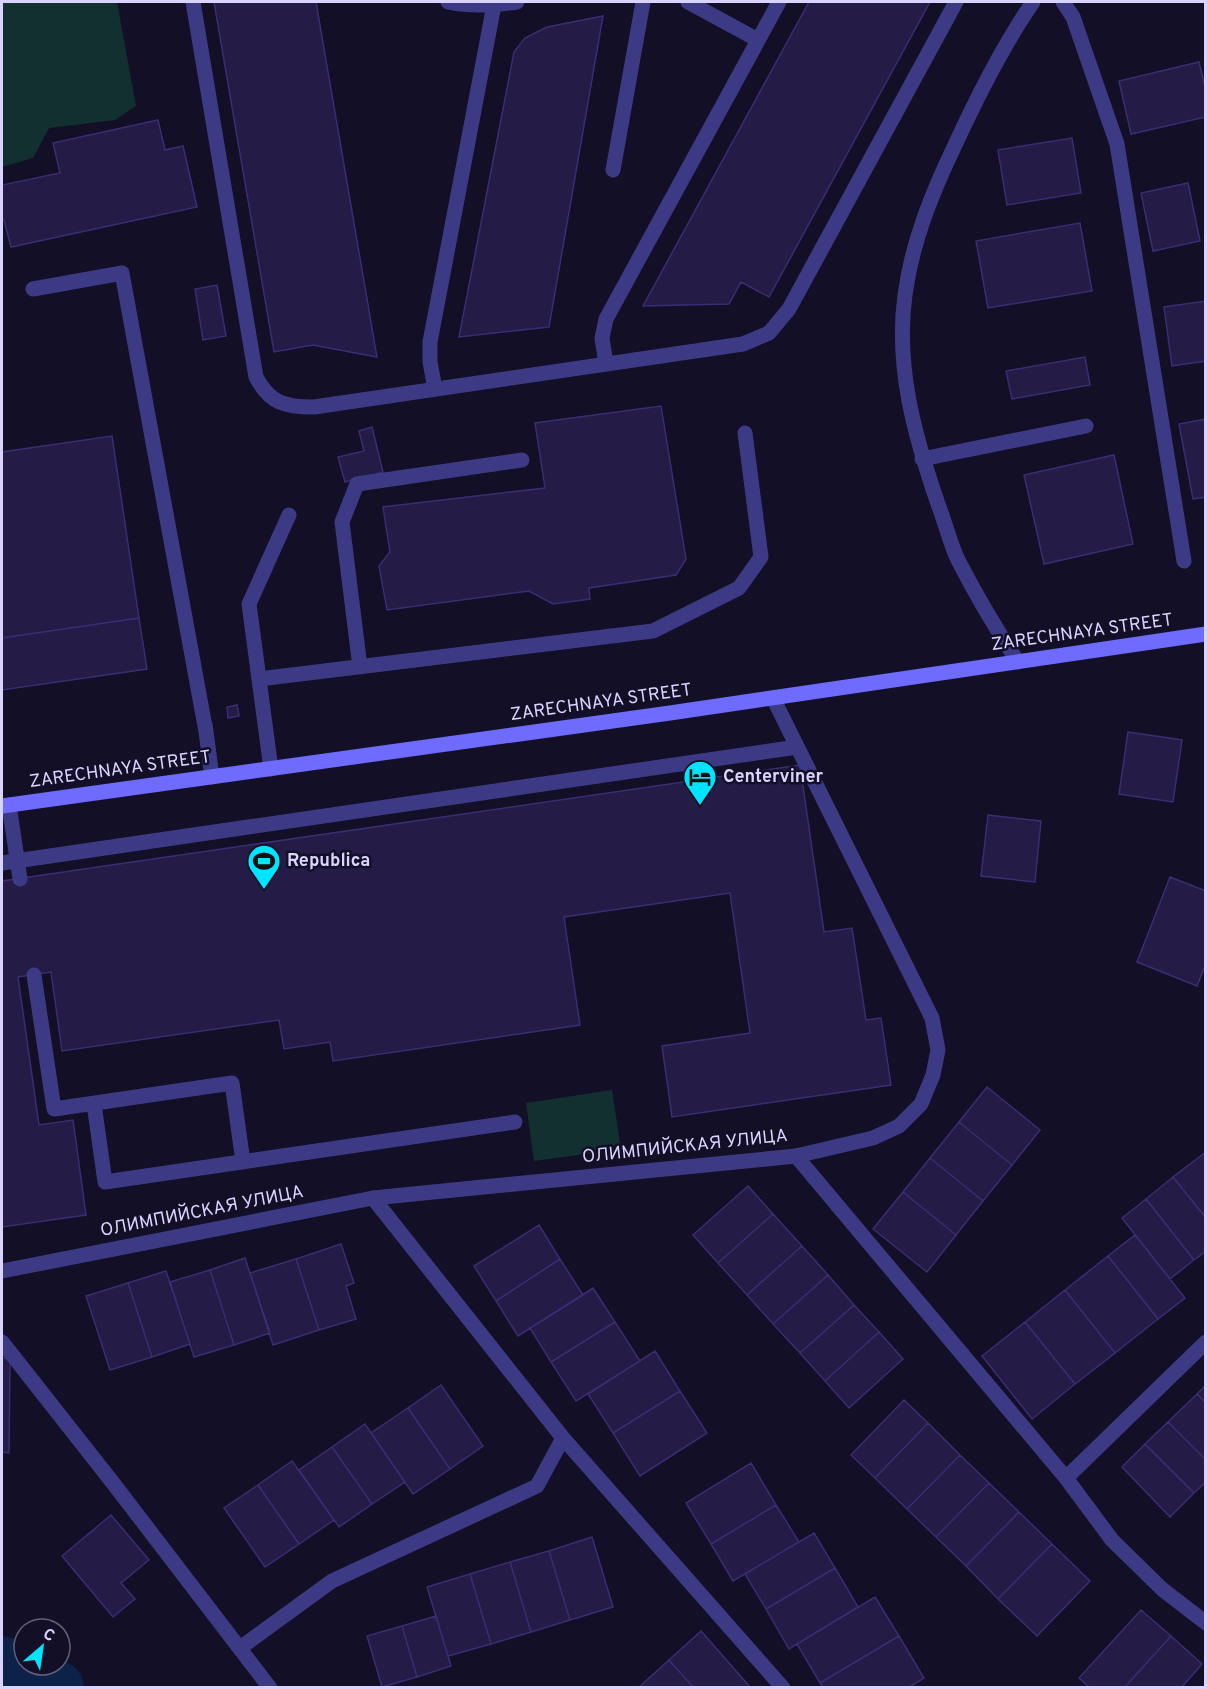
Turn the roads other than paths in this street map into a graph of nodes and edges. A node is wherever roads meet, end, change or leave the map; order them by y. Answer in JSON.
{"nodes":[{"id":1,"x":193,"y":2,"type":"edge"},
{"id":2,"x":448,"y":2,"type":"edge"},
{"id":3,"x":517,"y":2,"type":"edge"},
{"id":4,"x":643,"y":2,"type":"edge"},
{"id":5,"x":688,"y":2,"type":"edge"},
{"id":6,"x":779,"y":2,"type":"edge"},
{"id":7,"x":956,"y":2,"type":"edge"},
{"id":8,"x":1034,"y":2,"type":"edge"},
{"id":9,"x":1063,"y":2,"type":"edge"},
{"id":10,"x":494,"y":5,"type":"junction"},
{"id":11,"x":758,"y":40,"type":"junction"},
{"id":12,"x":613,"y":170,"type":"dead end"},
{"id":13,"x":33,"y":289,"type":"dead end"},
{"id":14,"x":606,"y":364,"type":"junction"},
{"id":15,"x":435,"y":389,"type":"junction"},
{"id":16,"x":1086,"y":426,"type":"dead end"},
{"id":17,"x":745,"y":433,"type":"dead end"},
{"id":18,"x":922,"y":459,"type":"junction"},
{"id":19,"x":522,"y":460,"type":"dead end"},
{"id":20,"x":289,"y":515,"type":"dead end"},
{"id":21,"x":1184,"y":561,"type":"dead end"},
{"id":22,"x":1206,"y":634,"type":"edge"},
{"id":23,"x":1018,"y":662,"type":"junction"},
{"id":24,"x":360,"y":667,"type":"junction"},
{"id":25,"x":259,"y":679,"type":"junction"},
{"id":26,"x":774,"y":698,"type":"junction"},
{"id":27,"x":797,"y":747,"type":"junction"},
{"id":28,"x":271,"y":769,"type":"junction"},
{"id":29,"x":212,"y":777,"type":"junction"},
{"id":30,"x":5,"y":805,"type":"edge"},
{"id":31,"x":18,"y":860,"type":"junction"},
{"id":32,"x":2,"y":862,"type":"edge"},
{"id":33,"x":20,"y":879,"type":"dead end"},
{"id":34,"x":34,"y":975,"type":"dead end"},
{"id":35,"x":94,"y":1104,"type":"junction"},
{"id":36,"x":515,"y":1122,"type":"dead end"},
{"id":37,"x":796,"y":1156,"type":"junction"},
{"id":38,"x":243,"y":1162,"type":"junction"},
{"id":39,"x":373,"y":1198,"type":"junction"},
{"id":40,"x":2,"y":1271,"type":"edge"},
{"id":41,"x":2,"y":1342,"type":"edge"},
{"id":42,"x":1206,"y":1342,"type":"edge"},
{"id":43,"x":563,"y":1438,"type":"junction"},
{"id":44,"x":1066,"y":1478,"type":"junction"},
{"id":45,"x":1206,"y":1623,"type":"edge"},
{"id":46,"x":240,"y":1648,"type":"junction"},
{"id":47,"x":270,"y":1688,"type":"edge"},
{"id":48,"x":783,"y":1688,"type":"edge"}],
"edges":[{"from":1,"to":15,"type":"street"},
{"from":2,"to":10,"type":"street"},
{"from":3,"to":10,"type":"street"},
{"from":4,"to":12,"type":"street"},
{"from":5,"to":11,"type":"street"},
{"from":6,"to":11,"type":"street"},
{"from":7,"to":14,"type":"street"},
{"from":8,"to":18,"type":"street"},
{"from":9,"to":21,"type":"street"},
{"from":10,"to":15,"type":"street"},
{"from":11,"to":14,"type":"street"},
{"from":13,"to":29,"type":"street"},
{"from":14,"to":15,"type":"street"},
{"from":16,"to":18,"type":"street"},
{"from":17,"to":24,"type":"street"},
{"from":18,"to":23,"type":"street"},
{"from":19,"to":24,"type":"street"},
{"from":20,"to":25,"type":"street"},
{"from":22,"to":23,"type":"main road","name":"ZARECHNAYA STREET"},
{"from":23,"to":26,"type":"main road","name":"ZARECHNAYA STREET"},
{"from":24,"to":25,"type":"street"},
{"from":25,"to":28,"type":"street"},
{"from":26,"to":27,"type":"street","name":"ОЛИМПИЙСКАЯ УЛИЦА"},
{"from":26,"to":28,"type":"main road","name":"ZARECHNAYA STREET"},
{"from":27,"to":31,"type":"street"},
{"from":27,"to":37,"type":"street","name":"ОЛИМПИЙСКАЯ УЛИЦА"},
{"from":28,"to":29,"type":"main road","name":"ZARECHNAYA STREET"},
{"from":29,"to":30,"type":"main road","name":"ZARECHNAYA STREET"},
{"from":30,"to":31,"type":"street"},
{"from":31,"to":32,"type":"street"},
{"from":31,"to":33,"type":"street"},
{"from":34,"to":35,"type":"street"},
{"from":35,"to":38,"type":"street"},
{"from":35,"to":38,"type":"street"},
{"from":36,"to":38,"type":"street"},
{"from":37,"to":39,"type":"street","name":"ОЛИМПИЙСКАЯ УЛИЦА"},
{"from":37,"to":44,"type":"street"},
{"from":39,"to":40,"type":"street","name":"ОЛИМПИЙСКАЯ УЛИЦА"},
{"from":39,"to":43,"type":"street"},
{"from":41,"to":46,"type":"street"},
{"from":42,"to":44,"type":"street"},
{"from":43,"to":46,"type":"street"},
{"from":43,"to":48,"type":"street"},
{"from":44,"to":45,"type":"street"},
{"from":46,"to":47,"type":"street"}]}
